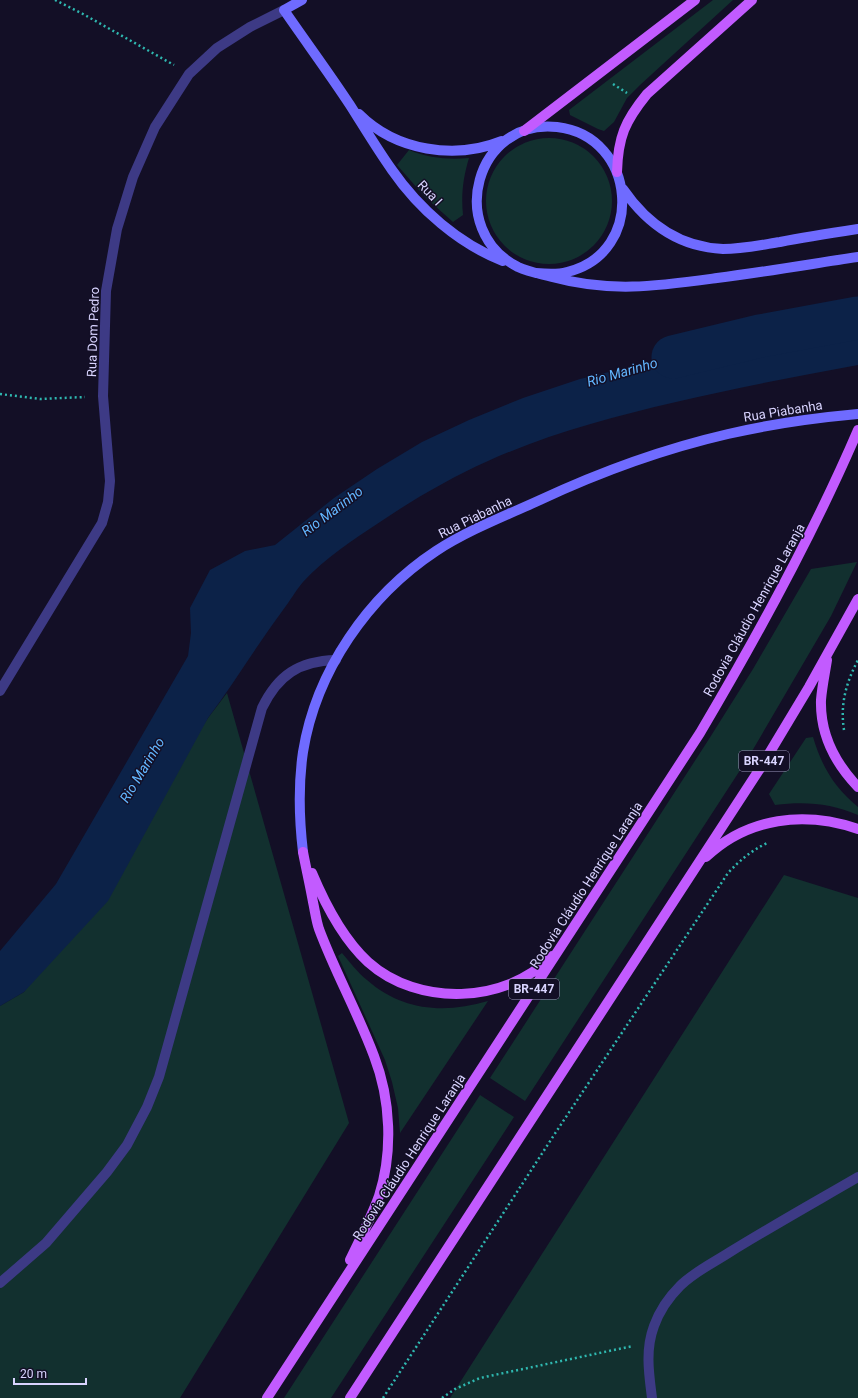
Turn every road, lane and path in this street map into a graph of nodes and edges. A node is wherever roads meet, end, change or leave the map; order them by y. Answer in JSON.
{"nodes":[{"id":1,"x":55,"y":0,"type":"edge"},
{"id":2,"x":302,"y":0,"type":"edge"},
{"id":3,"x":695,"y":0,"type":"edge"},
{"id":4,"x":752,"y":0,"type":"edge"},
{"id":5,"x":284,"y":10,"type":"junction"},
{"id":6,"x":603,"y":71,"type":"junction"},
{"id":7,"x":189,"y":74,"type":"junction"},
{"id":8,"x":640,"y":102,"type":"junction"},
{"id":9,"x":350,"y":104,"type":"junction"},
{"id":10,"x":524,"y":131,"type":"junction"},
{"id":11,"x":510,"y":138,"type":"junction"},
{"id":12,"x":617,"y":172,"type":"junction"},
{"id":13,"x":622,"y":187,"type":"junction"},
{"id":14,"x":858,"y":229,"type":"edge"},
{"id":15,"x":858,"y":256,"type":"edge"},
{"id":16,"x":520,"y":268,"type":"junction"},
{"id":17,"x":536,"y":273,"type":"junction"},
{"id":18,"x":0,"y":394,"type":"edge"},
{"id":19,"x":103,"y":396,"type":"junction"},
{"id":20,"x":858,"y":414,"type":"edge"},
{"id":21,"x":858,"y":430,"type":"edge"},
{"id":22,"x":858,"y":599,"type":"edge"},
{"id":23,"x":828,"y":653,"type":"junction"},
{"id":24,"x":336,"y":660,"type":"junction"},
{"id":25,"x":858,"y":660,"type":"edge"},
{"id":26,"x":0,"y":690,"type":"edge"},
{"id":27,"x":845,"y":733,"type":"dead end"},
{"id":28,"x":858,"y":787,"type":"edge"},
{"id":29,"x":858,"y":829,"type":"edge"},
{"id":30,"x":770,"y":842,"type":"dead end"},
{"id":31,"x":303,"y":852,"type":"junction"},
{"id":32,"x":696,"y":867,"type":"junction"},
{"id":33,"x":564,"y":943,"type":"junction"},
{"id":34,"x":858,"y":1177,"type":"edge"},
{"id":35,"x":0,"y":1283,"type":"edge"},
{"id":36,"x":334,"y":1295,"type":"junction"},
{"id":37,"x":649,"y":1342,"type":"junction"},
{"id":38,"x":266,"y":1398,"type":"edge"},
{"id":39,"x":350,"y":1398,"type":"edge"},
{"id":40,"x":383,"y":1398,"type":"edge"},
{"id":41,"x":442,"y":1398,"type":"edge"},
{"id":42,"x":652,"y":1398,"type":"edge"}],
"edges":[{"from":1,"to":7,"type":"path"},
{"from":2,"to":5,"type":"main road","name":"Rua Dom Pedro"},
{"from":3,"to":6,"type":"main road"},
{"from":4,"to":8,"type":"main road"},
{"from":5,"to":7,"type":"street","name":"Rua Dom Pedro"},
{"from":5,"to":9,"type":"main road","name":"Rua I"},
{"from":6,"to":8,"type":"path"},
{"from":6,"to":10,"type":"main road"},
{"from":7,"to":19,"type":"street","name":"Rua Dom Pedro"},
{"from":8,"to":12,"type":"main road"},
{"from":9,"to":11,"type":"main road","name":"Rua I"},
{"from":9,"to":16,"type":"main road","name":"Rua I"},
{"from":10,"to":11,"type":"main road"},
{"from":10,"to":12,"type":"main road"},
{"from":11,"to":16,"type":"main road"},
{"from":12,"to":13,"type":"main road"},
{"from":13,"to":14,"type":"main road"},
{"from":13,"to":17,"type":"main road"},
{"from":15,"to":17,"type":"main road"},
{"from":16,"to":17,"type":"main road"},
{"from":18,"to":19,"type":"path"},
{"from":19,"to":26,"type":"street","name":"Rua Dom Pedro"},
{"from":20,"to":24,"type":"main road","name":"Rua Piabanha"},
{"from":21,"to":33,"type":"main road","name":"Rodovia Cláudio Henrique Laranja","number":"BR-447"},
{"from":22,"to":23,"type":"main road","number":"BR-447"},
{"from":23,"to":28,"type":"main road"},
{"from":23,"to":32,"type":"main road","number":"BR-447"},
{"from":24,"to":31,"type":"main road","name":"Rua Piabanha"},
{"from":24,"to":35,"type":"street"},
{"from":25,"to":27,"type":"path"},
{"from":29,"to":32,"type":"main road"},
{"from":30,"to":40,"type":"path"},
{"from":31,"to":33,"type":"main road"},
{"from":31,"to":36,"type":"main road"},
{"from":32,"to":39,"type":"main road","number":"BR-447"},
{"from":33,"to":36,"type":"main road","name":"Rodovia Cláudio Henrique Laranja","number":"BR-447"},
{"from":34,"to":37,"type":"street"},
{"from":36,"to":38,"type":"main road","name":"Rodovia Cláudio Henrique Laranja","number":"BR-447"},
{"from":37,"to":41,"type":"path"},
{"from":37,"to":42,"type":"street"}]}
